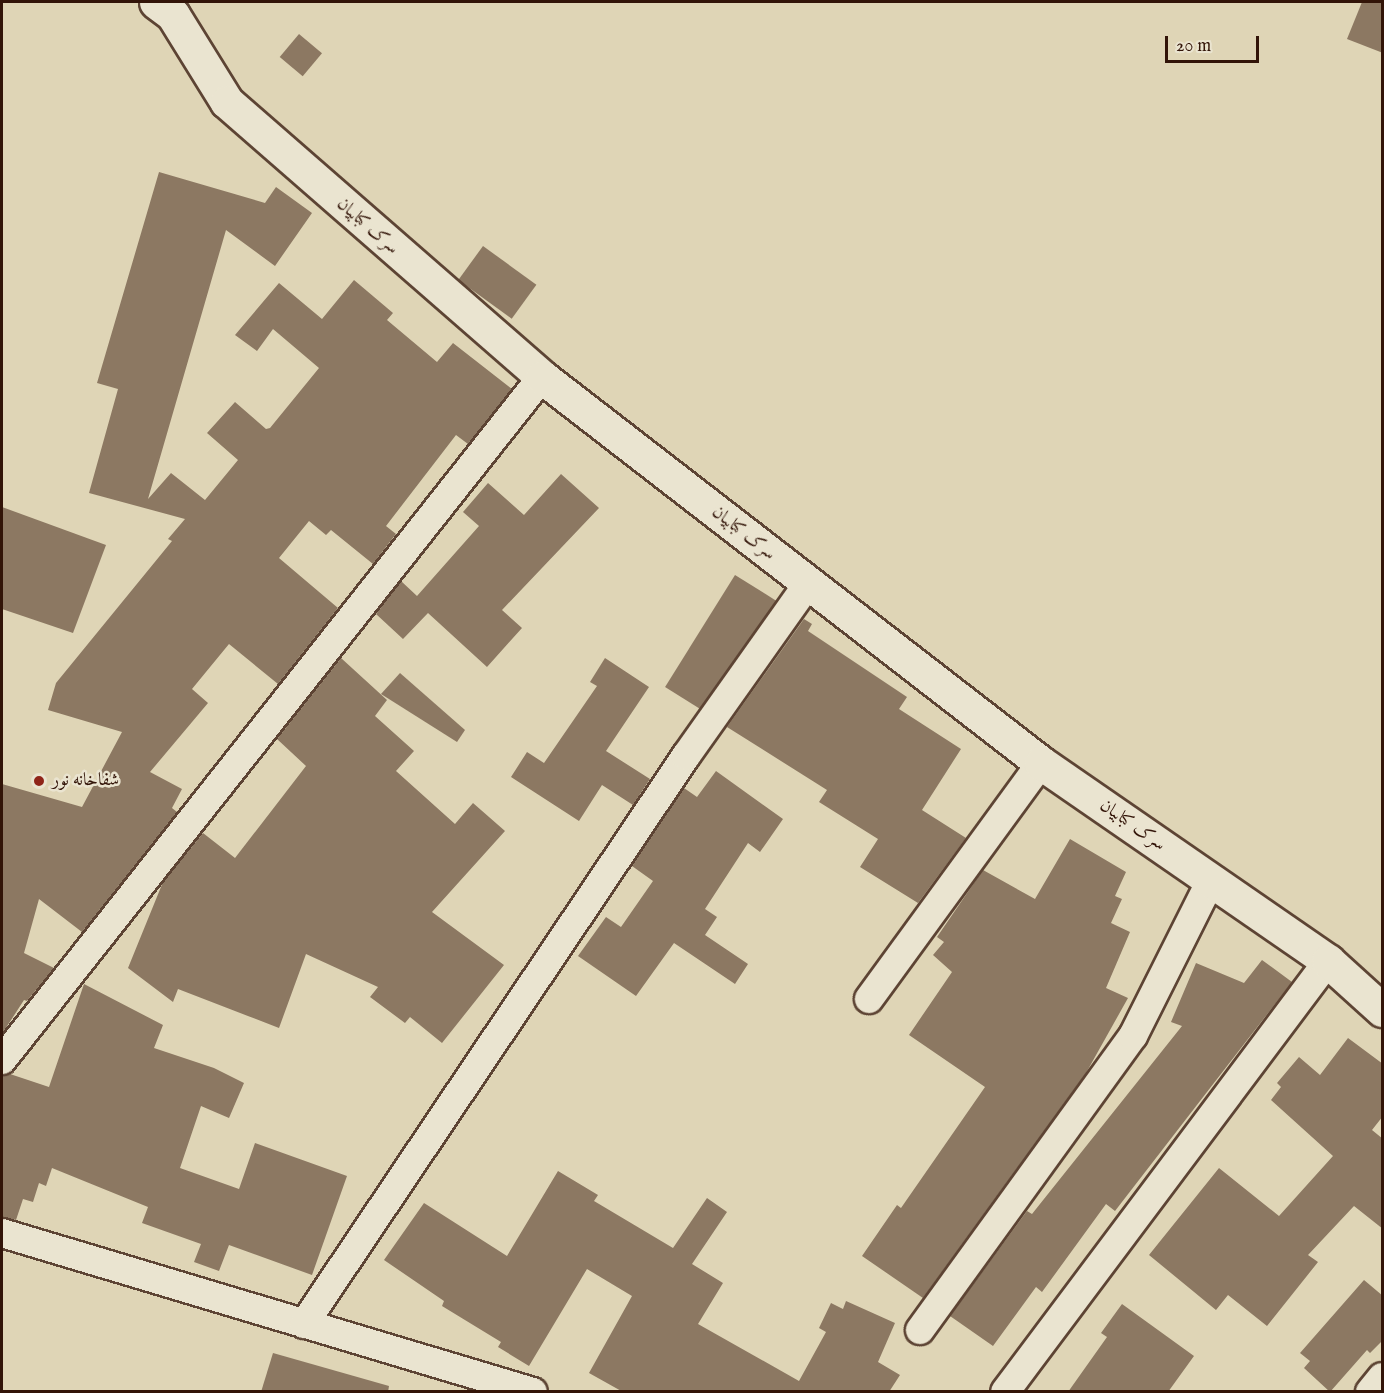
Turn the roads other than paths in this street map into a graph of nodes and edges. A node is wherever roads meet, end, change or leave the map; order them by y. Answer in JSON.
{"nodes":[{"id":1,"x":156,"y":2,"type":"edge"},
{"id":2,"x":542,"y":377,"type":"junction"},
{"id":3,"x":808,"y":585,"type":"junction"},
{"id":4,"x":1041,"y":763,"type":"junction"},
{"id":5,"x":1210,"y":880,"type":"junction"},
{"id":6,"x":1328,"y":961,"type":"junction"},
{"id":7,"x":869,"y":999,"type":"dead end"},
{"id":8,"x":1383,"y":1010,"type":"edge"},
{"id":9,"x":2,"y":1059,"type":"edge"},
{"id":10,"x":2,"y":1233,"type":"edge"},
{"id":11,"x":304,"y":1324,"type":"junction"},
{"id":12,"x":920,"y":1330,"type":"dead end"},
{"id":13,"x":1383,"y":1377,"type":"edge"},
{"id":14,"x":533,"y":1392,"type":"edge"},
{"id":15,"x":1005,"y":1392,"type":"edge"},
{"id":16,"x":1370,"y":1392,"type":"edge"}],
"edges":[{"from":1,"to":2,"type":"street","name":"سرک کبابیان"},
{"from":2,"to":3,"type":"street","name":"سرک کبابیان"},
{"from":2,"to":9,"type":"street"},
{"from":3,"to":4,"type":"street","name":"سرک کبابیان"},
{"from":3,"to":11,"type":"street"},
{"from":4,"to":5,"type":"street","name":"سرک کبابیان"},
{"from":4,"to":7,"type":"street"},
{"from":5,"to":6,"type":"street","name":"سرک کبابیان"},
{"from":5,"to":12,"type":"street"},
{"from":6,"to":8,"type":"street","name":"سرک کبابیان"},
{"from":6,"to":15,"type":"street"},
{"from":10,"to":11,"type":"street"},
{"from":11,"to":14,"type":"street"},
{"from":13,"to":16,"type":"street"}]}
